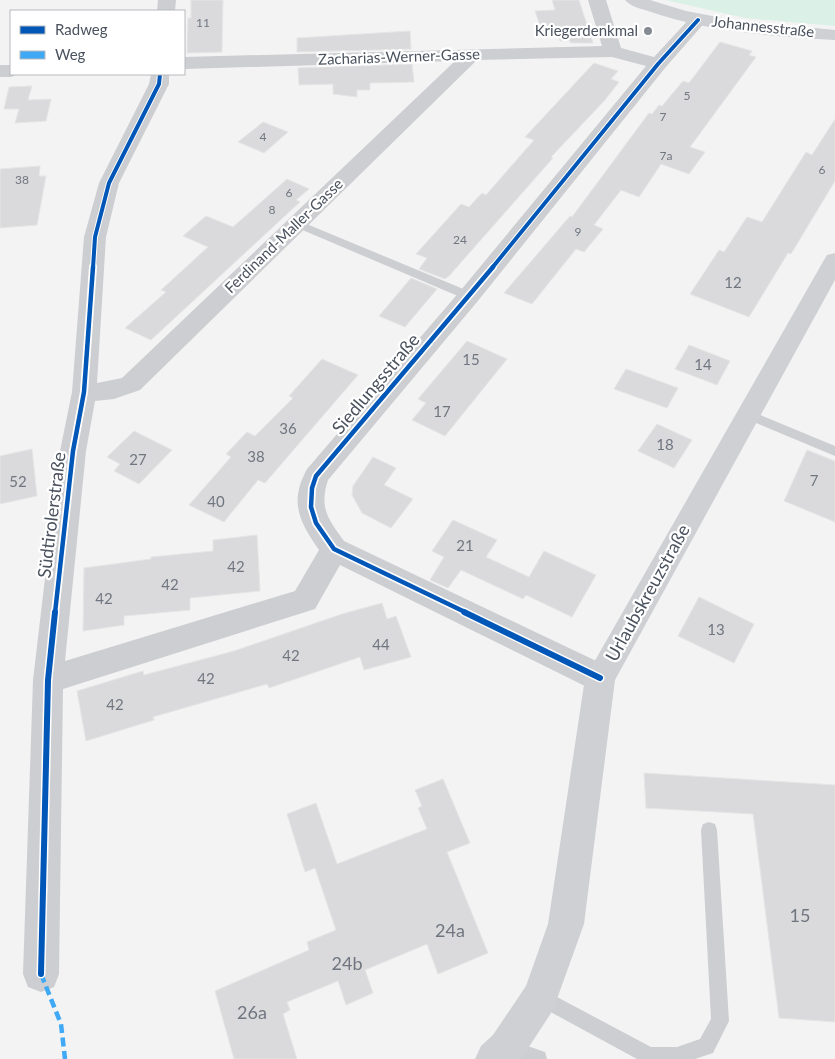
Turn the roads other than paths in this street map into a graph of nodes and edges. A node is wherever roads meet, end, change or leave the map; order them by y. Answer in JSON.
{"nodes":[{"id":1,"x":597,"y":0,"type":"edge"},
{"id":2,"x":634,"y":0,"type":"edge"},
{"id":3,"x":698,"y":20,"type":"junction"},
{"id":4,"x":835,"y":35,"type":"edge"},
{"id":5,"x":613,"y":51,"type":"junction"},
{"id":6,"x":472,"y":56,"type":"junction"},
{"id":7,"x":185,"y":63,"type":"edge"},
{"id":8,"x":658,"y":64,"type":"junction"},
{"id":9,"x":160,"y":75,"type":"edge"},
{"id":10,"x":297,"y":224,"type":"junction"},
{"id":11,"x":835,"y":260,"type":"edge"},
{"id":12,"x":469,"y":296,"type":"junction"},
{"id":13,"x":84,"y":392,"type":"junction"},
{"id":14,"x":748,"y":415,"type":"junction"},
{"id":15,"x":835,"y":451,"type":"edge"},
{"id":16,"x":334,"y":548,"type":"junction"},
{"id":17,"x":600,"y":678,"type":"junction"},
{"id":18,"x":48,"y":680,"type":"junction"},
{"id":19,"x":709,"y":830,"type":"dead end"},
{"id":20,"x":41,"y":974,"type":"dead end"},
{"id":21,"x":540,"y":998,"type":"junction"},
{"id":22,"x":500,"y":1053,"type":"edge"},
{"id":23,"x":538,"y":1059,"type":"edge"}],
"edges":[{"from":1,"to":5,"type":"street"},
{"from":2,"to":3,"type":"street","name":"Johannesstraße"},
{"from":3,"to":4,"type":"street","name":"Johannesstraße"},
{"from":3,"to":8,"type":"street","name":"Siedlungsstraße"},
{"from":5,"to":6,"type":"street","name":"Zacharias-Werner-Gasse"},
{"from":5,"to":8,"type":"street","name":"Zacharias-Werner-Gasse"},
{"from":6,"to":7,"type":"street","name":"Zacharias-Werner-Gasse"},
{"from":6,"to":10,"type":"street","name":"Ferdinand-Maller-Gasse"},
{"from":8,"to":12,"type":"street","name":"Siedlungsstraße"},
{"from":9,"to":13,"type":"street","name":"Südtirolerstraße"},
{"from":10,"to":12,"type":"lane"},
{"from":10,"to":13,"type":"street","name":"Ferdinand-Maller-Gasse"},
{"from":11,"to":14,"type":"street","name":"Urlaubskreuzstraße"},
{"from":12,"to":16,"type":"street","name":"Siedlungsstraße"},
{"from":13,"to":18,"type":"street","name":"Südtirolerstraße"},
{"from":14,"to":15,"type":"lane"},
{"from":14,"to":17,"type":"street","name":"Urlaubskreuzstraße"},
{"from":16,"to":17,"type":"street","name":"Siedlungsstraße"},
{"from":16,"to":18,"type":"street"},
{"from":17,"to":21,"type":"street","name":"Urlaubskreuzstraße"},
{"from":18,"to":20,"type":"street","name":"Südtirolerstraße"},
{"from":19,"to":21,"type":"lane"},
{"from":21,"to":22,"type":"street","name":"Urlaubskreuzstraße"},
{"from":22,"to":23,"type":"lane"}]}
